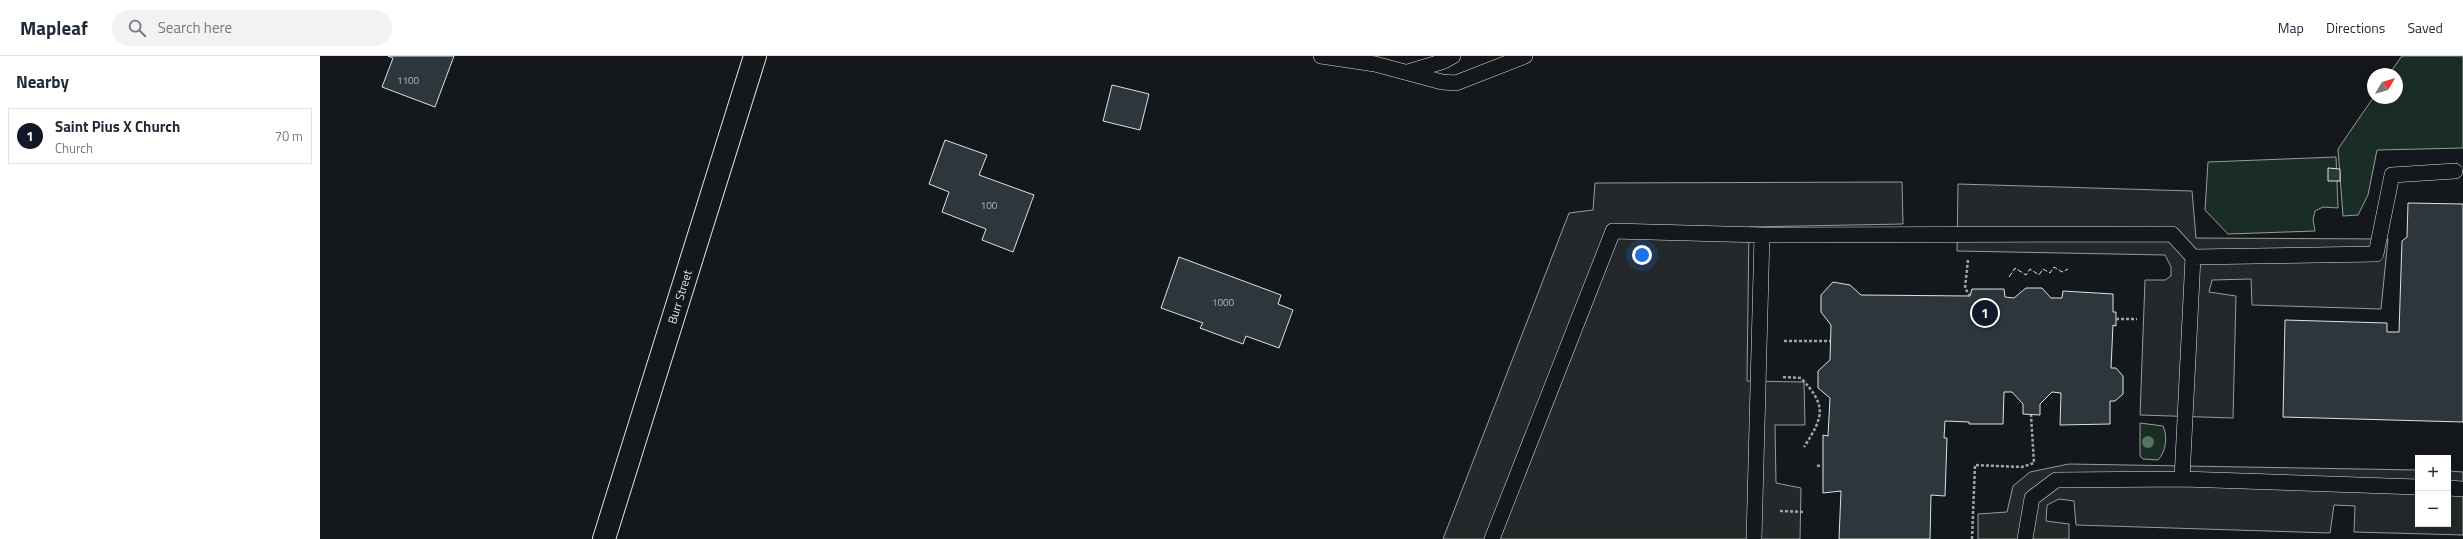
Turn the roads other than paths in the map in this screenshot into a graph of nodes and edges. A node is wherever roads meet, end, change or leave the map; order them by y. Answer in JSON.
{"nodes":[{"id":1,"x":755,"y":56,"type":"edge"},
{"id":2,"x":1321,"y":56,"type":"edge"},
{"id":3,"x":1453,"y":56,"type":"edge"},
{"id":4,"x":1525,"y":56,"type":"edge"},
{"id":5,"x":1408,"y":72,"type":"junction"},
{"id":6,"x":2455,"y":170,"type":"dead end"},
{"id":7,"x":1762,"y":235,"type":"junction"},
{"id":8,"x":2193,"y":257,"type":"junction"},
{"id":9,"x":2182,"y":479,"type":"junction"},
{"id":10,"x":2415,"y":487,"type":"edge"},
{"id":11,"x":2451,"y":488,"type":"edge"},
{"id":12,"x":2463,"y":489,"type":"edge"},
{"id":13,"x":604,"y":539,"type":"edge"},
{"id":14,"x":1492,"y":539,"type":"edge"},
{"id":15,"x":1754,"y":539,"type":"edge"},
{"id":16,"x":2025,"y":539,"type":"edge"}],
"edges":[{"from":1,"to":13,"type":"street","name":"Burr Street"},
{"from":2,"to":5,"type":"lane"},
{"from":3,"to":5,"type":"lane"},
{"from":4,"to":5,"type":"lane"},
{"from":6,"to":8,"type":"lane"},
{"from":7,"to":8,"type":"lane"},
{"from":7,"to":14,"type":"lane"},
{"from":7,"to":15,"type":"lane"},
{"from":8,"to":9,"type":"lane"},
{"from":9,"to":10,"type":"lane"},
{"from":9,"to":16,"type":"lane"},
{"from":11,"to":12,"type":"lane"}]}
